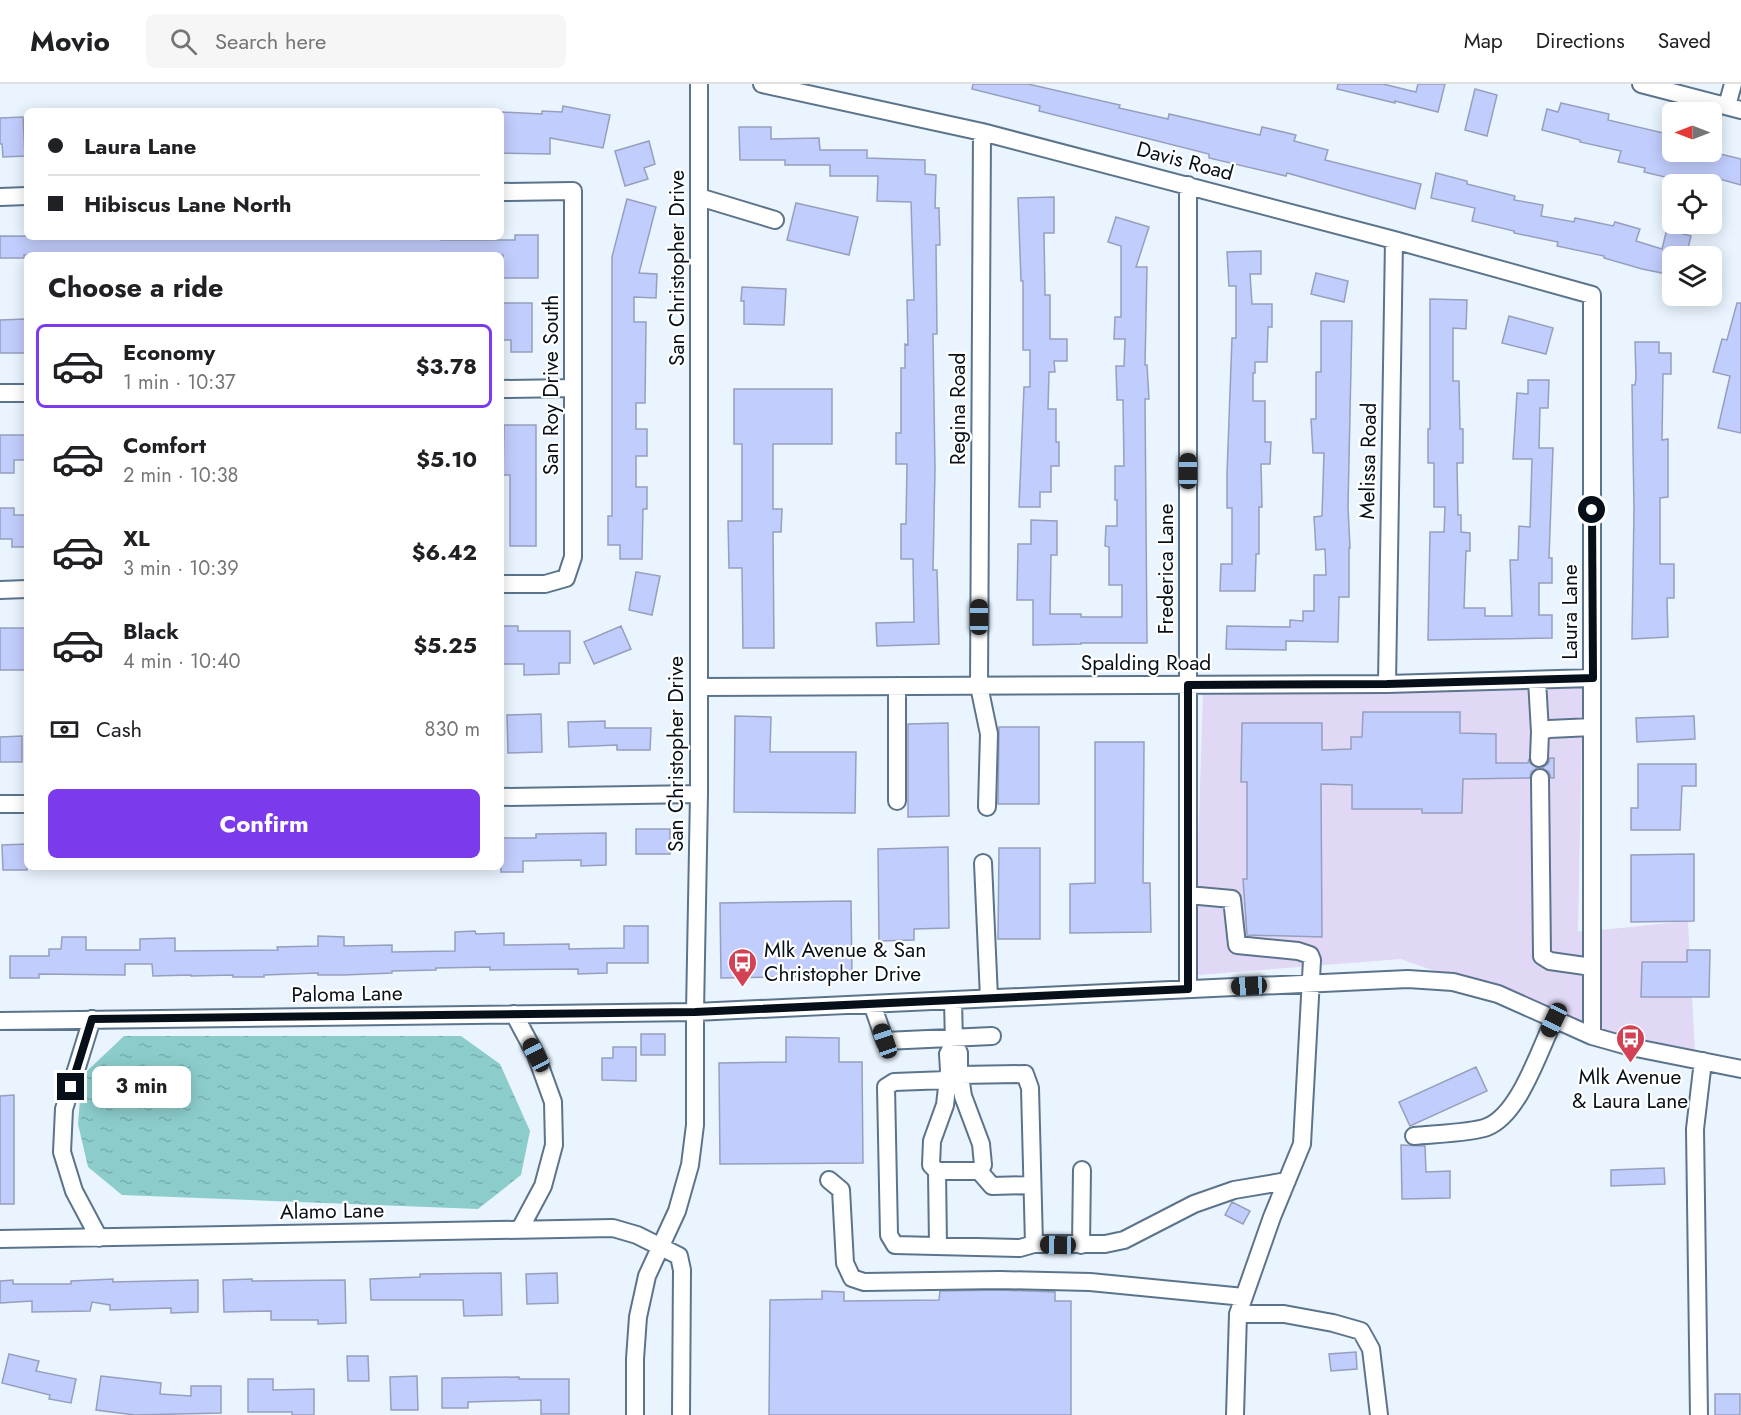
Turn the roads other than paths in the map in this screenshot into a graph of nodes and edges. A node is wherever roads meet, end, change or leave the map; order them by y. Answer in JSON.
{"nodes":[{"id":1,"x":699,"y":84,"type":"edge"},
{"id":2,"x":762,"y":84,"type":"edge"},
{"id":3,"x":1641,"y":84,"type":"edge"},
{"id":4,"x":1733,"y":84,"type":"edge"},
{"id":5,"x":1734,"y":108,"type":"edge"},
{"id":6,"x":982,"y":132,"type":"junction"},
{"id":7,"x":1188,"y":185,"type":"junction"},
{"id":8,"x":504,"y":192,"type":"edge"},
{"id":9,"x":24,"y":196,"type":"edge"},
{"id":10,"x":0,"y":197,"type":"edge"},
{"id":11,"x":699,"y":197,"type":"junction"},
{"id":12,"x":775,"y":220,"type":"dead end"},
{"id":13,"x":1394,"y":240,"type":"junction"},
{"id":14,"x":1592,"y":295,"type":"joint"},
{"id":15,"x":573,"y":388,"type":"junction"},
{"id":16,"x":504,"y":389,"type":"edge"},
{"id":17,"x":0,"y":393,"type":"edge"},
{"id":18,"x":24,"y":393,"type":"edge"},
{"id":19,"x":504,"y":584,"type":"edge"},
{"id":20,"x":24,"y":589,"type":"edge"},
{"id":21,"x":0,"y":590,"type":"edge"},
{"id":22,"x":1593,"y":678,"type":"junction"},
{"id":23,"x":1537,"y":680,"type":"junction"},
{"id":24,"x":1387,"y":684,"type":"junction"},
{"id":25,"x":1188,"y":685,"type":"junction"},
{"id":26,"x":897,"y":686,"type":"junction"},
{"id":27,"x":979,"y":686,"type":"junction"},
{"id":28,"x":700,"y":687,"type":"junction"},
{"id":29,"x":1592,"y":728,"type":"junction"},
{"id":30,"x":1540,"y":732,"type":"junction"},
{"id":31,"x":1539,"y":758,"type":"dead end"},
{"id":32,"x":1540,"y":778,"type":"dead end"},
{"id":33,"x":699,"y":794,"type":"junction"},
{"id":34,"x":504,"y":797,"type":"edge"},
{"id":35,"x":897,"y":801,"type":"dead end"},
{"id":36,"x":0,"y":804,"type":"edge"},
{"id":37,"x":24,"y":804,"type":"edge"},
{"id":38,"x":987,"y":807,"type":"dead end"},
{"id":39,"x":983,"y":863,"type":"dead end"},
{"id":40,"x":1188,"y":896,"type":"junction"},
{"id":41,"x":1592,"y":967,"type":"junction"},
{"id":42,"x":1310,"y":983,"type":"junction"},
{"id":43,"x":1188,"y":989,"type":"junction"},
{"id":44,"x":989,"y":998,"type":"junction"},
{"id":45,"x":953,"y":1000,"type":"junction"},
{"id":46,"x":873,"y":1004,"type":"junction"},
{"id":47,"x":695,"y":1012,"type":"junction"},
{"id":48,"x":514,"y":1014,"type":"junction"},
{"id":49,"x":92,"y":1019,"type":"junction"},
{"id":50,"x":1554,"y":1020,"type":"junction"},
{"id":51,"x":0,"y":1021,"type":"edge"},
{"id":52,"x":992,"y":1036,"type":"dead end"},
{"id":53,"x":1592,"y":1036,"type":"junction"},
{"id":54,"x":954,"y":1041,"type":"junction"},
{"id":55,"x":1702,"y":1061,"type":"junction"},
{"id":56,"x":1741,"y":1069,"type":"edge"},
{"id":57,"x":953,"y":1077,"type":"junction"},
{"id":58,"x":1414,"y":1136,"type":"dead end"},
{"id":59,"x":1082,"y":1170,"type":"dead end"},
{"id":60,"x":937,"y":1171,"type":"junction"},
{"id":61,"x":979,"y":1171,"type":"junction"},
{"id":62,"x":829,"y":1180,"type":"dead end"},
{"id":63,"x":1287,"y":1181,"type":"junction"},
{"id":64,"x":1032,"y":1185,"type":"junction"},
{"id":65,"x":520,"y":1229,"type":"junction"},
{"id":66,"x":99,"y":1238,"type":"junction"},
{"id":67,"x":0,"y":1239,"type":"edge"},
{"id":68,"x":1034,"y":1244,"type":"junction"},
{"id":69,"x":661,"y":1245,"type":"junction"},
{"id":70,"x":1081,"y":1245,"type":"junction"},
{"id":71,"x":938,"y":1246,"type":"junction"},
{"id":72,"x":1245,"y":1297,"type":"junction"},
{"id":73,"x":1239,"y":1314,"type":"junction"},
{"id":74,"x":634,"y":1415,"type":"edge"},
{"id":75,"x":681,"y":1415,"type":"edge"},
{"id":76,"x":1235,"y":1415,"type":"edge"},
{"id":77,"x":1379,"y":1415,"type":"edge"},
{"id":78,"x":1699,"y":1415,"type":"edge"}],
"edges":[{"from":1,"to":11,"type":"street","name":"San Christopher Drive"},
{"from":2,"to":6,"type":"street","name":"Davis Road"},
{"from":3,"to":5,"type":"street"},
{"from":4,"to":5,"type":"street"},
{"from":6,"to":7,"type":"street","name":"Davis Road"},
{"from":6,"to":27,"type":"street","name":"Regina Road"},
{"from":7,"to":13,"type":"street","name":"Davis Road"},
{"from":7,"to":25,"type":"street","name":"Frederica Lane"},
{"from":8,"to":15,"type":"street","name":"San Roy Drive South"},
{"from":9,"to":10,"type":"street"},
{"from":11,"to":12,"type":"street"},
{"from":11,"to":28,"type":"street","name":"San Christopher Drive"},
{"from":13,"to":14,"type":"street","name":"Davis Road"},
{"from":13,"to":24,"type":"street","name":"Melissa Road"},
{"from":14,"to":22,"type":"street","name":"Laura Lane"},
{"from":15,"to":16,"type":"street"},
{"from":15,"to":19,"type":"street","name":"San Roy Drive South"},
{"from":17,"to":18,"type":"street"},
{"from":20,"to":21,"type":"street"},
{"from":22,"to":23,"type":"street","name":"Spalding Road"},
{"from":22,"to":29,"type":"street","name":"Laura Lane"},
{"from":23,"to":24,"type":"street","name":"Spalding Road"},
{"from":23,"to":30,"type":"street"},
{"from":24,"to":25,"type":"street","name":"Spalding Road"},
{"from":25,"to":27,"type":"street","name":"Spalding Road"},
{"from":25,"to":40,"type":"street","name":"Frederica Lane"},
{"from":26,"to":27,"type":"street","name":"Spalding Road"},
{"from":26,"to":28,"type":"street","name":"Spalding Road"},
{"from":26,"to":35,"type":"street"},
{"from":27,"to":38,"type":"street","name":"Regina Road"},
{"from":28,"to":33,"type":"street","name":"San Christopher Drive"},
{"from":29,"to":30,"type":"street"},
{"from":29,"to":41,"type":"street","name":"Laura Lane"},
{"from":30,"to":31,"type":"street"},
{"from":32,"to":41,"type":"street"},
{"from":33,"to":34,"type":"street"},
{"from":33,"to":47,"type":"street","name":"San Christopher Drive"},
{"from":36,"to":37,"type":"street"},
{"from":39,"to":44,"type":"street"},
{"from":40,"to":42,"type":"street"},
{"from":40,"to":43,"type":"street","name":"Frederica Lane"},
{"from":41,"to":53,"type":"street","name":"Laura Lane"},
{"from":42,"to":43,"type":"street","name":"Paloma Lane"},
{"from":42,"to":50,"type":"street","name":"Paloma Lane"},
{"from":42,"to":63,"type":"street"},
{"from":43,"to":44,"type":"street","name":"Paloma Lane"},
{"from":44,"to":45,"type":"street","name":"Paloma Lane"},
{"from":45,"to":46,"type":"street","name":"Paloma Lane"},
{"from":45,"to":54,"type":"street"},
{"from":46,"to":47,"type":"street","name":"Paloma Lane"},
{"from":46,"to":54,"type":"street"},
{"from":47,"to":48,"type":"street","name":"Paloma Lane"},
{"from":47,"to":69,"type":"street","name":"San Christopher Drive"},
{"from":48,"to":49,"type":"street","name":"Paloma Lane"},
{"from":48,"to":65,"type":"street"},
{"from":49,"to":51,"type":"street","name":"Paloma Lane"},
{"from":49,"to":66,"type":"street"},
{"from":50,"to":53,"type":"street","name":"Paloma Lane"},
{"from":50,"to":58,"type":"street"},
{"from":52,"to":54,"type":"street"},
{"from":53,"to":55,"type":"street","name":"Paloma Lane"},
{"from":54,"to":57,"type":"street"},
{"from":55,"to":56,"type":"street","name":"Paloma Lane"},
{"from":55,"to":78,"type":"street"},
{"from":57,"to":60,"type":"street"},
{"from":57,"to":61,"type":"street"},
{"from":57,"to":64,"type":"street"},
{"from":57,"to":71,"type":"street"},
{"from":59,"to":70,"type":"street"},
{"from":60,"to":61,"type":"street"},
{"from":60,"to":71,"type":"street"},
{"from":61,"to":64,"type":"street"},
{"from":62,"to":72,"type":"street"},
{"from":63,"to":70,"type":"street"},
{"from":63,"to":72,"type":"street"},
{"from":64,"to":68,"type":"street"},
{"from":65,"to":66,"type":"street","name":"Alamo Lane"},
{"from":65,"to":69,"type":"street","name":"Alamo Lane"},
{"from":66,"to":67,"type":"street","name":"Alamo Lane"},
{"from":68,"to":70,"type":"street"},
{"from":68,"to":71,"type":"street"},
{"from":69,"to":74,"type":"street","name":"San Christopher Drive"},
{"from":69,"to":75,"type":"street"},
{"from":72,"to":73,"type":"street"},
{"from":73,"to":76,"type":"street"},
{"from":73,"to":77,"type":"street"}]}
